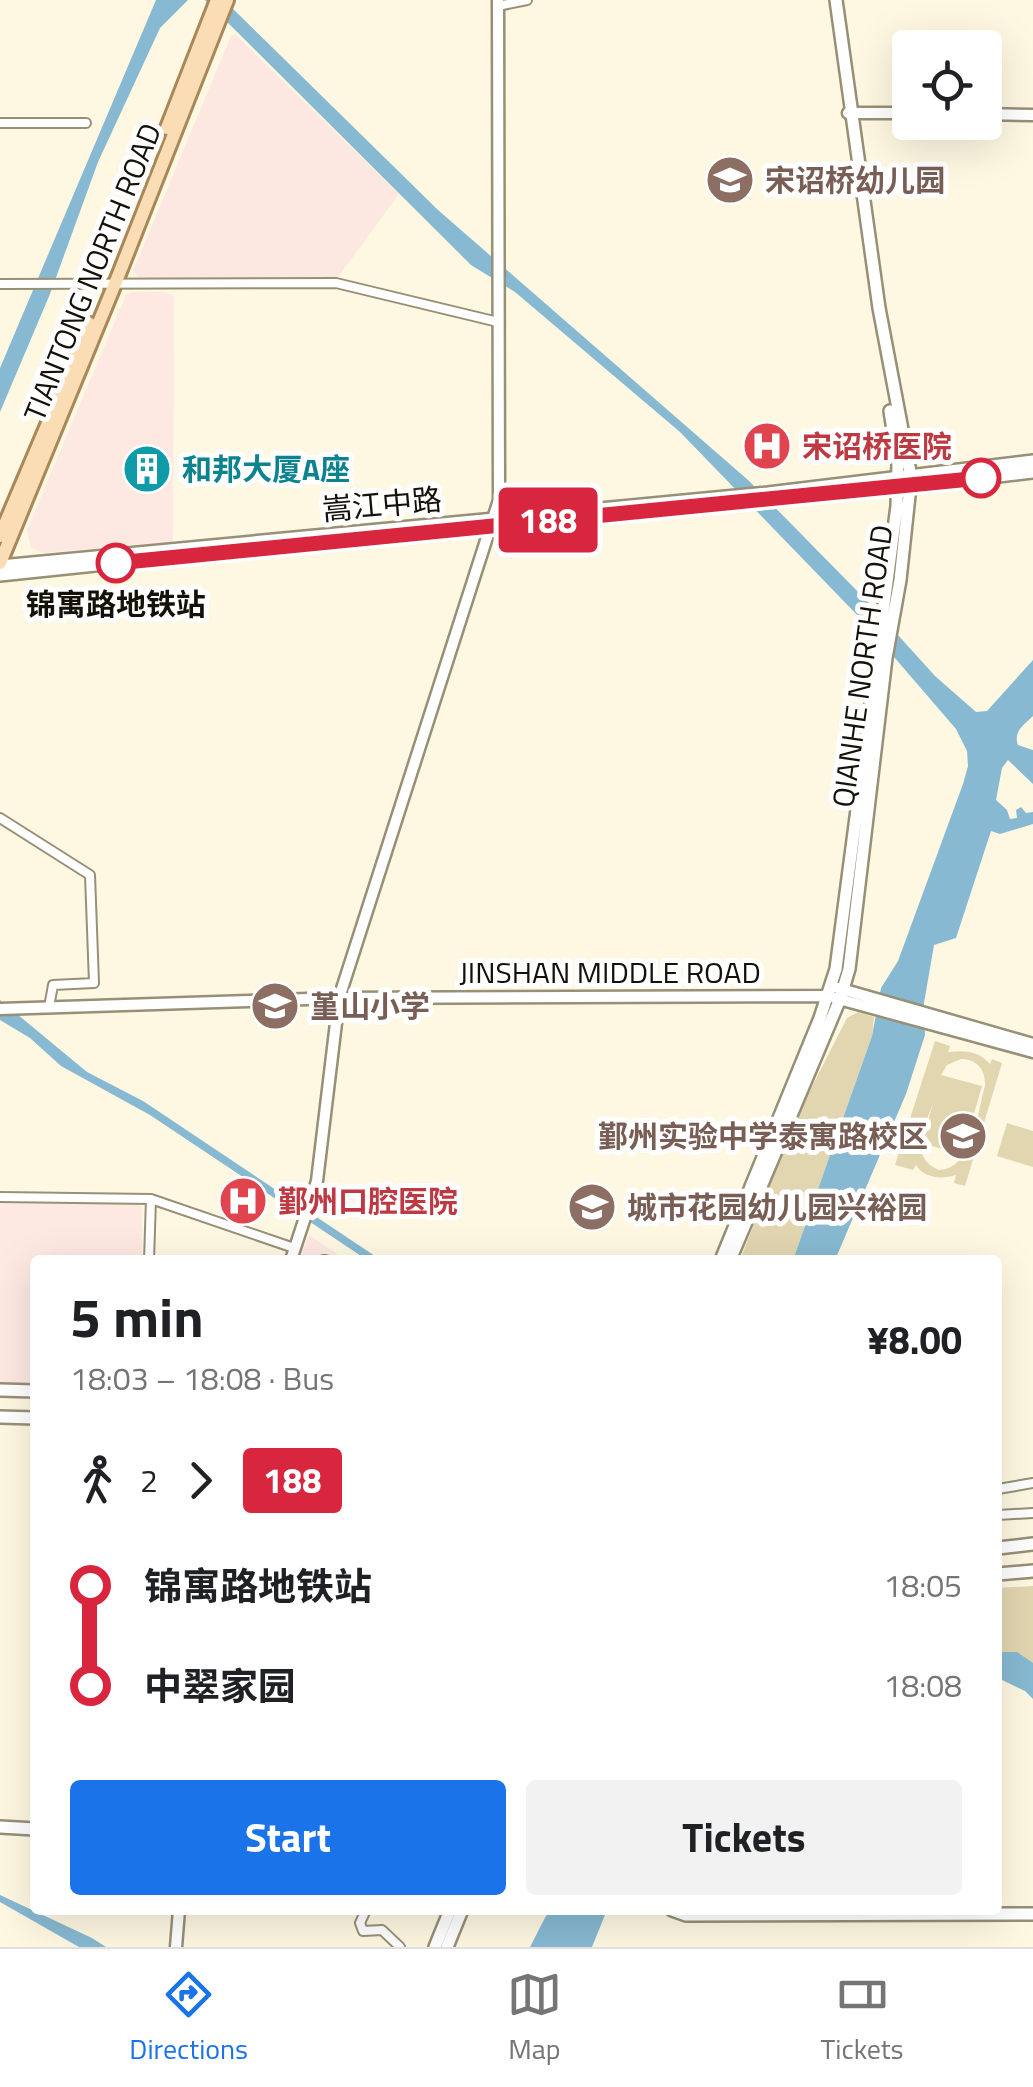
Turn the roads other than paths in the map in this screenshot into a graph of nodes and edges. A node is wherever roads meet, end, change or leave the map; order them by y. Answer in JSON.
{"nodes":[{"id":1,"x":216,"y":0,"type":"edge"},
{"id":2,"x":227,"y":0,"type":"edge"},
{"id":3,"x":527,"y":0,"type":"edge"},
{"id":4,"x":834,"y":0,"type":"edge"},
{"id":5,"x":498,"y":3,"type":"edge"},
{"id":6,"x":850,"y":113,"type":"junction"},
{"id":7,"x":892,"y":113,"type":"edge"},
{"id":8,"x":1002,"y":114,"type":"edge"},
{"id":9,"x":1033,"y":115,"type":"edge"},
{"id":10,"x":0,"y":122,"type":"edge"},
{"id":11,"x":86,"y":122,"type":"dead end"},
{"id":12,"x":148,"y":189,"type":"junction"},
{"id":13,"x":110,"y":282,"type":"junction"},
{"id":14,"x":0,"y":284,"type":"edge"},
{"id":15,"x":498,"y":322,"type":"junction"},
{"id":16,"x":1033,"y":460,"type":"edge"},
{"id":17,"x":1033,"y":472,"type":"edge"},
{"id":18,"x":904,"y":482,"type":"junction"},
{"id":19,"x":493,"y":522,"type":"junction"},
{"id":20,"x":0,"y":536,"type":"edge"},
{"id":21,"x":0,"y":564,"type":"edge"},
{"id":22,"x":0,"y":575,"type":"edge"},
{"id":23,"x":0,"y":818,"type":"edge"},
{"id":24,"x":835,"y":992,"type":"junction"},
{"id":25,"x":339,"y":998,"type":"junction"},
{"id":26,"x":49,"y":1007,"type":"junction"},
{"id":27,"x":0,"y":1008,"type":"edge"},
{"id":28,"x":931,"y":1018,"type":"junction"},
{"id":29,"x":1033,"y":1044,"type":"edge"},
{"id":30,"x":1033,"y":1052,"type":"edge"},
{"id":31,"x":0,"y":1198,"type":"edge"},
{"id":32,"x":150,"y":1199,"type":"junction"},
{"id":33,"x":292,"y":1254,"type":"edge"},
{"id":34,"x":149,"y":1255,"type":"edge"},
{"id":35,"x":723,"y":1255,"type":"edge"},
{"id":36,"x":732,"y":1255,"type":"edge"},
{"id":37,"x":0,"y":1390,"type":"edge"},
{"id":38,"x":30,"y":1391,"type":"edge"},
{"id":39,"x":0,"y":1417,"type":"edge"},
{"id":40,"x":30,"y":1418,"type":"edge"},
{"id":41,"x":1033,"y":1483,"type":"edge"},
{"id":42,"x":1002,"y":1488,"type":"edge"},
{"id":43,"x":1033,"y":1513,"type":"edge"},
{"id":44,"x":1002,"y":1515,"type":"edge"},
{"id":45,"x":1033,"y":1544,"type":"edge"},
{"id":46,"x":1002,"y":1548,"type":"edge"},
{"id":47,"x":1033,"y":1571,"type":"edge"},
{"id":48,"x":1002,"y":1574,"type":"edge"},
{"id":49,"x":0,"y":1827,"type":"edge"},
{"id":50,"x":30,"y":1829,"type":"edge"},
{"id":51,"x":1002,"y":1914,"type":"edge"},
{"id":52,"x":1033,"y":1914,"type":"edge"},
{"id":53,"x":179,"y":1915,"type":"edge"},
{"id":54,"x":364,"y":1915,"type":"edge"},
{"id":55,"x":448,"y":1915,"type":"edge"},
{"id":56,"x":460,"y":1915,"type":"edge"},
{"id":57,"x":176,"y":1947,"type":"edge"},
{"id":58,"x":400,"y":1947,"type":"edge"},
{"id":59,"x":434,"y":1947,"type":"edge"},
{"id":60,"x":447,"y":1947,"type":"edge"}],
"edges":[{"from":1,"to":12,"type":"main road","name":"TIANTONG NORTH ROAD"},
{"from":2,"to":12,"type":"main road","name":"TIANTONG NORTH ROAD"},
{"from":3,"to":5,"type":"street"},
{"from":4,"to":6,"type":"main road","name":"QIANHE NORTH ROAD"},
{"from":5,"to":15,"type":"street"},
{"from":6,"to":7,"type":"street"},
{"from":6,"to":18,"type":"main road","name":"QIANHE NORTH ROAD"},
{"from":8,"to":9,"type":"street"},
{"from":10,"to":11,"type":"street"},
{"from":12,"to":13,"type":"main road","name":"TIANTONG NORTH ROAD"},
{"from":13,"to":14,"type":"street"},
{"from":13,"to":15,"type":"street"},
{"from":13,"to":20,"type":"main road"},
{"from":13,"to":21,"type":"main road","name":"TIANTONG NORTH ROAD"},
{"from":15,"to":19,"type":"street"},
{"from":16,"to":18,"type":"main road"},
{"from":17,"to":18,"type":"main road"},
{"from":18,"to":19,"type":"main road","name":"嵩江中路"},
{"from":18,"to":24,"type":"main road","name":"QIANHE NORTH ROAD"},
{"from":19,"to":21,"type":"main road","name":"嵩江中路"},
{"from":19,"to":22,"type":"main road","name":"嵩江中路"},
{"from":19,"to":25,"type":"street"},
{"from":23,"to":26,"type":"street"},
{"from":24,"to":25,"type":"street","name":"JINSHAN MIDDLE ROAD"},
{"from":24,"to":28,"type":"street","name":"JINSHAN MIDDLE ROAD"},
{"from":24,"to":35,"type":"main road","name":"QIANHE NORTH ROAD"},
{"from":24,"to":36,"type":"main road","name":"QIANHE NORTH ROAD"},
{"from":25,"to":26,"type":"street","name":"JINSHAN MIDDLE ROAD"},
{"from":25,"to":33,"type":"street"},
{"from":26,"to":27,"type":"street","name":"JINSHAN MIDDLE ROAD"},
{"from":28,"to":29,"type":"street","name":"JINSHAN MIDDLE ROAD"},
{"from":28,"to":30,"type":"street","name":"JINSHAN MIDDLE ROAD"},
{"from":31,"to":32,"type":"street"},
{"from":32,"to":33,"type":"street"},
{"from":32,"to":34,"type":"street"},
{"from":37,"to":38,"type":"main road"},
{"from":39,"to":40,"type":"main road"},
{"from":41,"to":42,"type":"street"},
{"from":43,"to":44,"type":"street"},
{"from":45,"to":46,"type":"main road"},
{"from":47,"to":48,"type":"main road"},
{"from":49,"to":50,"type":"main road"},
{"from":51,"to":52,"type":"main road"},
{"from":53,"to":57,"type":"street"},
{"from":54,"to":58,"type":"street"},
{"from":55,"to":59,"type":"main road"},
{"from":56,"to":60,"type":"main road"}]}
